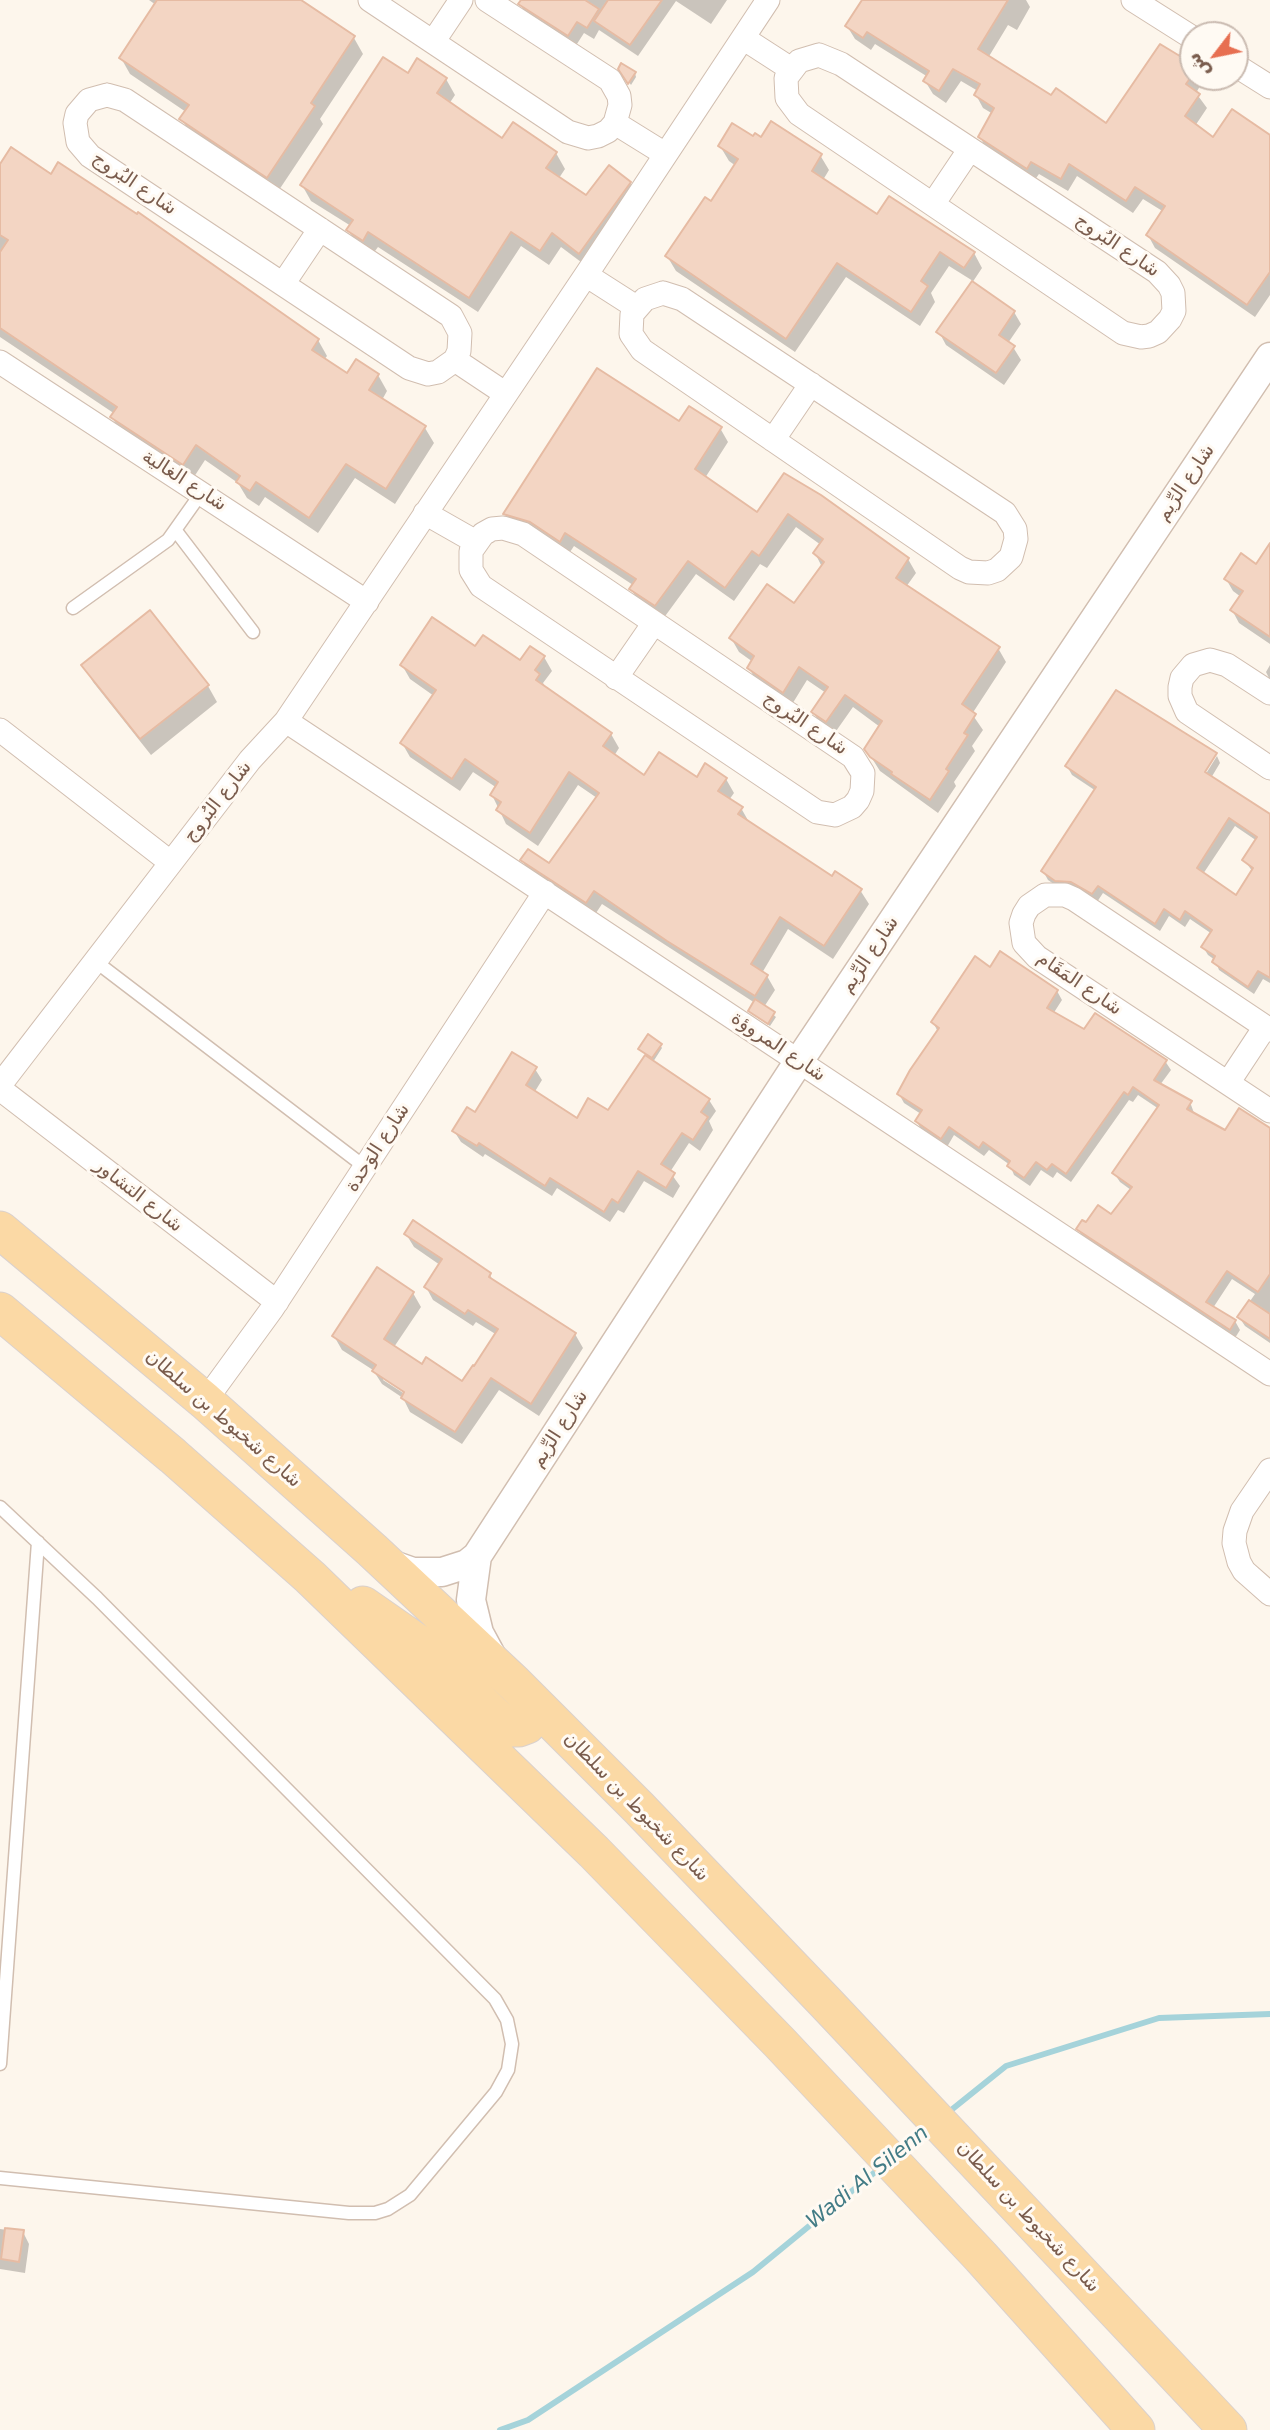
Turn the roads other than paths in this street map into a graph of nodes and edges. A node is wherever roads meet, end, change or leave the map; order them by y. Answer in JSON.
{"nodes":[{"id":1,"x":370,"y":0,"type":"edge"},
{"id":2,"x":461,"y":0,"type":"edge"},
{"id":3,"x":487,"y":0,"type":"edge"},
{"id":4,"x":768,"y":0,"type":"edge"},
{"id":5,"x":1133,"y":0,"type":"edge"},
{"id":6,"x":1179,"y":29,"type":"edge"},
{"id":7,"x":743,"y":38,"type":"junction"},
{"id":8,"x":433,"y":42,"type":"junction"},
{"id":9,"x":791,"y":69,"type":"junction"},
{"id":10,"x":1249,"y":74,"type":"edge"},
{"id":11,"x":1270,"y":87,"type":"edge"},
{"id":12,"x":615,"y":123,"type":"junction"},
{"id":13,"x":970,"y":149,"type":"junction"},
{"id":14,"x":665,"y":154,"type":"junction"},
{"id":15,"x":933,"y":204,"type":"junction"},
{"id":16,"x":320,"y":229,"type":"junction"},
{"id":17,"x":586,"y":275,"type":"junction"},
{"id":18,"x":283,"y":284,"type":"junction"},
{"id":19,"x":636,"y":307,"type":"junction"},
{"id":20,"x":1270,"y":357,"type":"edge"},
{"id":21,"x":455,"y":360,"type":"junction"},
{"id":22,"x":0,"y":362,"type":"edge"},
{"id":23,"x":811,"y":384,"type":"junction"},
{"id":24,"x":506,"y":394,"type":"junction"},
{"id":25,"x":773,"y":440,"type":"junction"},
{"id":26,"x":202,"y":492,"type":"junction"},
{"id":27,"x":425,"y":513,"type":"junction"},
{"id":28,"x":176,"y":531,"type":"junction"},
{"id":29,"x":475,"y":542,"type":"junction"},
{"id":30,"x":367,"y":602,"type":"junction"},
{"id":31,"x":73,"y":608,"type":"dead end"},
{"id":32,"x":654,"y":622,"type":"junction"},
{"id":33,"x":253,"y":632,"type":"dead end"},
{"id":34,"x":616,"y":678,"type":"junction"},
{"id":35,"x":1270,"y":693,"type":"edge"},
{"id":36,"x":286,"y":721,"type":"junction"},
{"id":37,"x":0,"y":730,"type":"edge"},
{"id":38,"x":1270,"y":768,"type":"edge"},
{"id":39,"x":170,"y":862,"type":"junction"},
{"id":40,"x":545,"y":892,"type":"junction"},
{"id":41,"x":95,"y":961,"type":"junction"},
{"id":42,"x":1267,"y":1028,"type":"edge"},
{"id":43,"x":799,"y":1061,"type":"junction"},
{"id":44,"x":1228,"y":1083,"type":"junction"},
{"id":45,"x":0,"y":1087,"type":"edge"},
{"id":46,"x":1270,"y":1111,"type":"edge"},
{"id":47,"x":365,"y":1167,"type":"junction"},
{"id":48,"x":0,"y":1230,"type":"edge"},
{"id":49,"x":277,"y":1302,"type":"junction"},
{"id":50,"x":0,"y":1311,"type":"edge"},
{"id":51,"x":1270,"y":1374,"type":"edge"},
{"id":52,"x":205,"y":1401,"type":"junction"},
{"id":53,"x":1270,"y":1470,"type":"edge"},
{"id":54,"x":0,"y":1507,"type":"edge"},
{"id":55,"x":38,"y":1542,"type":"junction"},
{"id":56,"x":372,"y":1550,"type":"junction"},
{"id":57,"x":477,"y":1556,"type":"junction"},
{"id":58,"x":310,"y":1577,"type":"junction"},
{"id":59,"x":1270,"y":1594,"type":"edge"},
{"id":60,"x":523,"y":1692,"type":"junction"},
{"id":61,"x":0,"y":2064,"type":"edge"},
{"id":62,"x":0,"y":2178,"type":"edge"},
{"id":63,"x":1136,"y":2430,"type":"edge"},
{"id":64,"x":1228,"y":2430,"type":"edge"}],
"edges":[{"from":1,"to":8,"type":"street"},
{"from":2,"to":8,"type":"street"},
{"from":3,"to":12,"type":"street"},
{"from":4,"to":7,"type":"street","name":"شارع البُروج"},
{"from":5,"to":6,"type":"street"},
{"from":7,"to":9,"type":"street"},
{"from":7,"to":14,"type":"street","name":"شارع البُروج"},
{"from":8,"to":12,"type":"street"},
{"from":9,"to":13,"type":"street","name":"شارع البُروج"},
{"from":9,"to":15,"type":"street","name":"شارع البُروج"},
{"from":10,"to":11,"type":"street"},
{"from":12,"to":14,"type":"street"},
{"from":13,"to":15,"type":"street"},
{"from":13,"to":15,"type":"street","name":"شارع البُروج"},
{"from":14,"to":17,"type":"street","name":"شارع البُروج"},
{"from":16,"to":18,"type":"street"},
{"from":16,"to":18,"type":"street","name":"شارع البُروج"},
{"from":16,"to":21,"type":"street","name":"شارع البُروج"},
{"from":17,"to":19,"type":"street"},
{"from":17,"to":24,"type":"street","name":"شارع البُروج"},
{"from":18,"to":21,"type":"street","name":"شارع البُروج"},
{"from":19,"to":23,"type":"street"},
{"from":19,"to":25,"type":"street"},
{"from":20,"to":43,"type":"street","name":"شارع الرِّيم"},
{"from":21,"to":24,"type":"street"},
{"from":22,"to":26,"type":"street","name":"شارع الغالية"},
{"from":23,"to":25,"type":"street"},
{"from":23,"to":25,"type":"street"},
{"from":24,"to":27,"type":"street","name":"شارع البُروج"},
{"from":26,"to":28,"type":"lane"},
{"from":26,"to":30,"type":"street","name":"شارع الغالية"},
{"from":27,"to":29,"type":"street"},
{"from":27,"to":30,"type":"street","name":"شارع البُروج"},
{"from":28,"to":31,"type":"lane"},
{"from":28,"to":33,"type":"lane"},
{"from":29,"to":32,"type":"street","name":"شارع البُروج"},
{"from":29,"to":34,"type":"street","name":"شارع البُروج"},
{"from":30,"to":36,"type":"street","name":"شارع البُروج"},
{"from":32,"to":34,"type":"street"},
{"from":32,"to":34,"type":"street","name":"شارع البُروج"},
{"from":35,"to":38,"type":"street"},
{"from":36,"to":39,"type":"street","name":"شارع البُروج"},
{"from":36,"to":40,"type":"street","name":"شارع المروؤة"},
{"from":37,"to":39,"type":"street"},
{"from":39,"to":41,"type":"street","name":"شارع البُروج"},
{"from":40,"to":43,"type":"street","name":"شارع المروؤة"},
{"from":40,"to":47,"type":"street","name":"شارع الوَحدة"},
{"from":41,"to":45,"type":"street","name":"شارع البُروج"},
{"from":41,"to":47,"type":"lane"},
{"from":42,"to":44,"type":"street","name":"شارع المَقَام"},
{"from":42,"to":44,"type":"street","name":"شارع المَقَام"},
{"from":43,"to":51,"type":"street","name":"شارع المروؤة"},
{"from":43,"to":57,"type":"street","name":"شارع الرِّيم"},
{"from":44,"to":46,"type":"street","name":"شارع المَقَام"},
{"from":45,"to":49,"type":"street","name":"شارع التشاور"},
{"from":47,"to":49,"type":"street","name":"شارع الوَحدة"},
{"from":48,"to":52,"type":"main road","name":"شارع شخبوط بن سلطان"},
{"from":49,"to":52,"type":"street","name":"شارع الوَحدة"},
{"from":50,"to":58,"type":"main road"},
{"from":52,"to":56,"type":"main road","name":"شارع شخبوط بن سلطان"},
{"from":53,"to":59,"type":"street"},
{"from":54,"to":55,"type":"lane"},
{"from":55,"to":61,"type":"lane"},
{"from":55,"to":62,"type":"lane"},
{"from":56,"to":57,"type":"street"},
{"from":56,"to":60,"type":"main road","name":"شارع شخبوط بن سلطان"},
{"from":57,"to":60,"type":"street","name":"شارع الرِّيم"},
{"from":58,"to":60,"type":"main road"},
{"from":58,"to":63,"type":"main road"},
{"from":60,"to":64,"type":"main road","name":"شارع شخبوط بن سلطان"}]}
